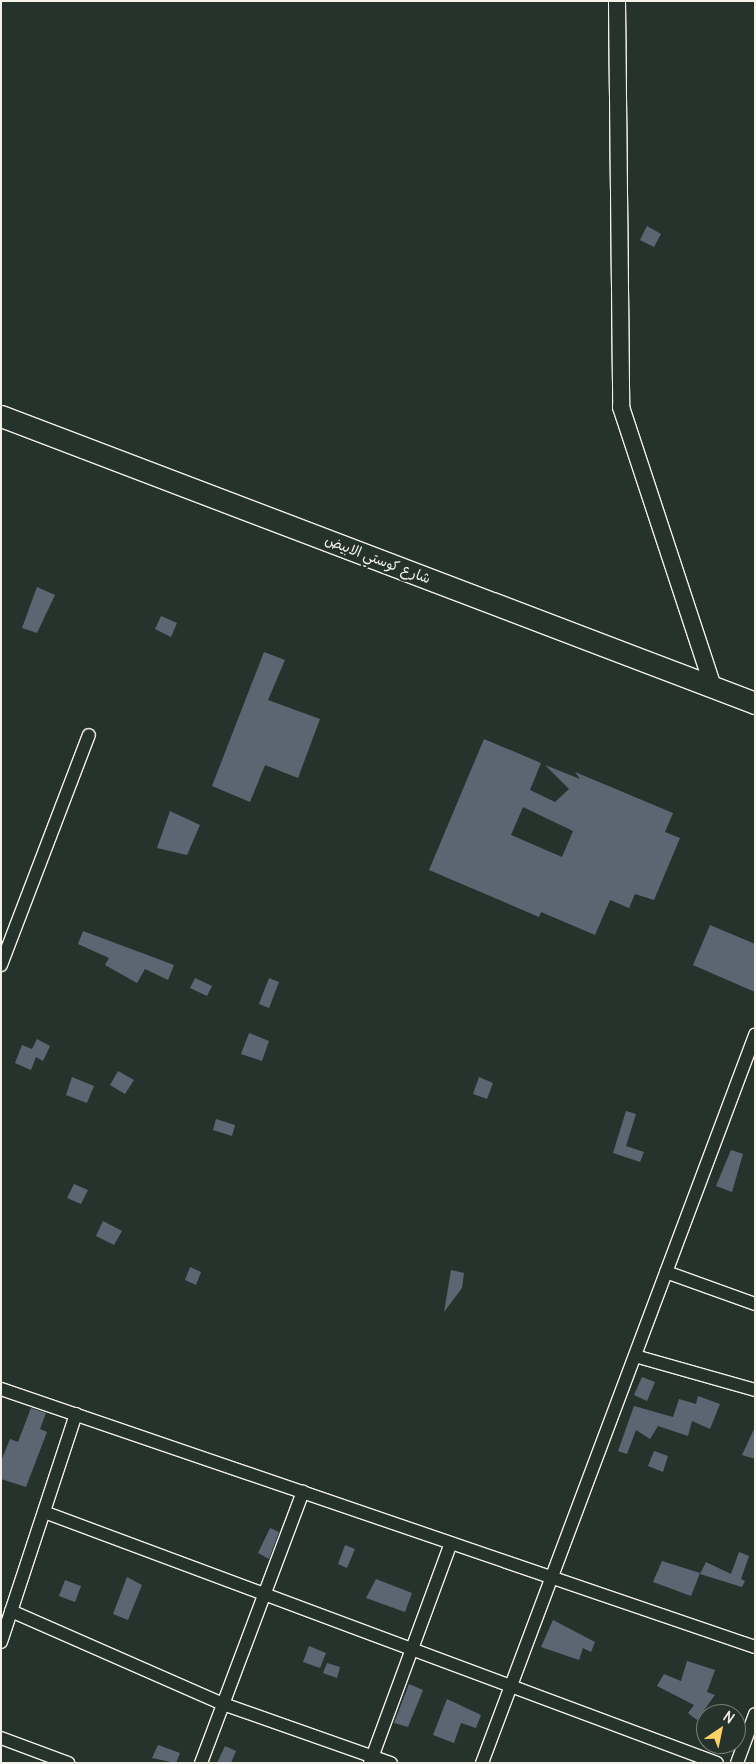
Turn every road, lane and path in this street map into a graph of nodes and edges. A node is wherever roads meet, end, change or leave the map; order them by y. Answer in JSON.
{"nodes":[{"id":1,"x":617,"y":1,"type":"edge"},
{"id":2,"x":1,"y":416,"type":"edge"},
{"id":3,"x":713,"y":687,"type":"junction"},
{"id":4,"x":755,"y":703,"type":"edge"},
{"id":5,"x":89,"y":735,"type":"dead end"},
{"id":6,"x":1,"y":965,"type":"edge"},
{"id":7,"x":755,"y":1035,"type":"edge"},
{"id":8,"x":666,"y":1272,"type":"junction"},
{"id":9,"x":755,"y":1304,"type":"edge"},
{"id":10,"x":635,"y":1356,"type":"junction"},
{"id":11,"x":1,"y":1389,"type":"edge"},
{"id":12,"x":755,"y":1390,"type":"edge"},
{"id":13,"x":76,"y":1414,"type":"junction"},
{"id":14,"x":303,"y":1492,"type":"junction"},
{"id":15,"x":44,"y":1512,"type":"junction"},
{"id":16,"x":451,"y":1542,"type":"junction"},
{"id":17,"x":552,"y":1577,"type":"junction"},
{"id":18,"x":265,"y":1593,"type":"junction"},
{"id":19,"x":11,"y":1611,"type":"junction"},
{"id":20,"x":1,"y":1642,"type":"edge"},
{"id":21,"x":412,"y":1647,"type":"junction"},
{"id":22,"x":755,"y":1647,"type":"edge"},
{"id":23,"x":512,"y":1684,"type":"junction"},
{"id":24,"x":223,"y":1704,"type":"junction"},
{"id":25,"x":755,"y":1714,"type":"edge"},
{"id":26,"x":1,"y":1738,"type":"edge"},
{"id":27,"x":371,"y":1760,"type":"edge"},
{"id":28,"x":68,"y":1763,"type":"edge"},
{"id":29,"x":201,"y":1763,"type":"edge"},
{"id":30,"x":390,"y":1763,"type":"edge"},
{"id":31,"x":482,"y":1763,"type":"edge"},
{"id":32,"x":717,"y":1763,"type":"edge"},
{"id":33,"x":737,"y":1763,"type":"edge"}],
"edges":[{"from":1,"to":3,"type":"street"},
{"from":2,"to":3,"type":"highway","name":"شارع كوستي الابيض"},
{"from":3,"to":4,"type":"highway","name":"شارع كوستي الابيض"},
{"from":5,"to":6,"type":"street"},
{"from":7,"to":8,"type":"street"},
{"from":8,"to":9,"type":"street"},
{"from":8,"to":10,"type":"street"},
{"from":10,"to":12,"type":"street"},
{"from":10,"to":17,"type":"street"},
{"from":11,"to":13,"type":"street"},
{"from":13,"to":14,"type":"street"},
{"from":13,"to":15,"type":"street"},
{"from":14,"to":16,"type":"street"},
{"from":14,"to":18,"type":"street"},
{"from":15,"to":18,"type":"street"},
{"from":15,"to":19,"type":"street"},
{"from":16,"to":17,"type":"street"},
{"from":16,"to":21,"type":"street"},
{"from":17,"to":22,"type":"street"},
{"from":17,"to":23,"type":"street"},
{"from":18,"to":21,"type":"street"},
{"from":18,"to":24,"type":"street"},
{"from":19,"to":20,"type":"street"},
{"from":19,"to":24,"type":"street"},
{"from":21,"to":23,"type":"street"},
{"from":21,"to":27,"type":"street"},
{"from":23,"to":31,"type":"street"},
{"from":23,"to":32,"type":"street"},
{"from":24,"to":27,"type":"street"},
{"from":24,"to":29,"type":"street"},
{"from":25,"to":33,"type":"street"},
{"from":26,"to":28,"type":"street"},
{"from":27,"to":30,"type":"street"}]}
